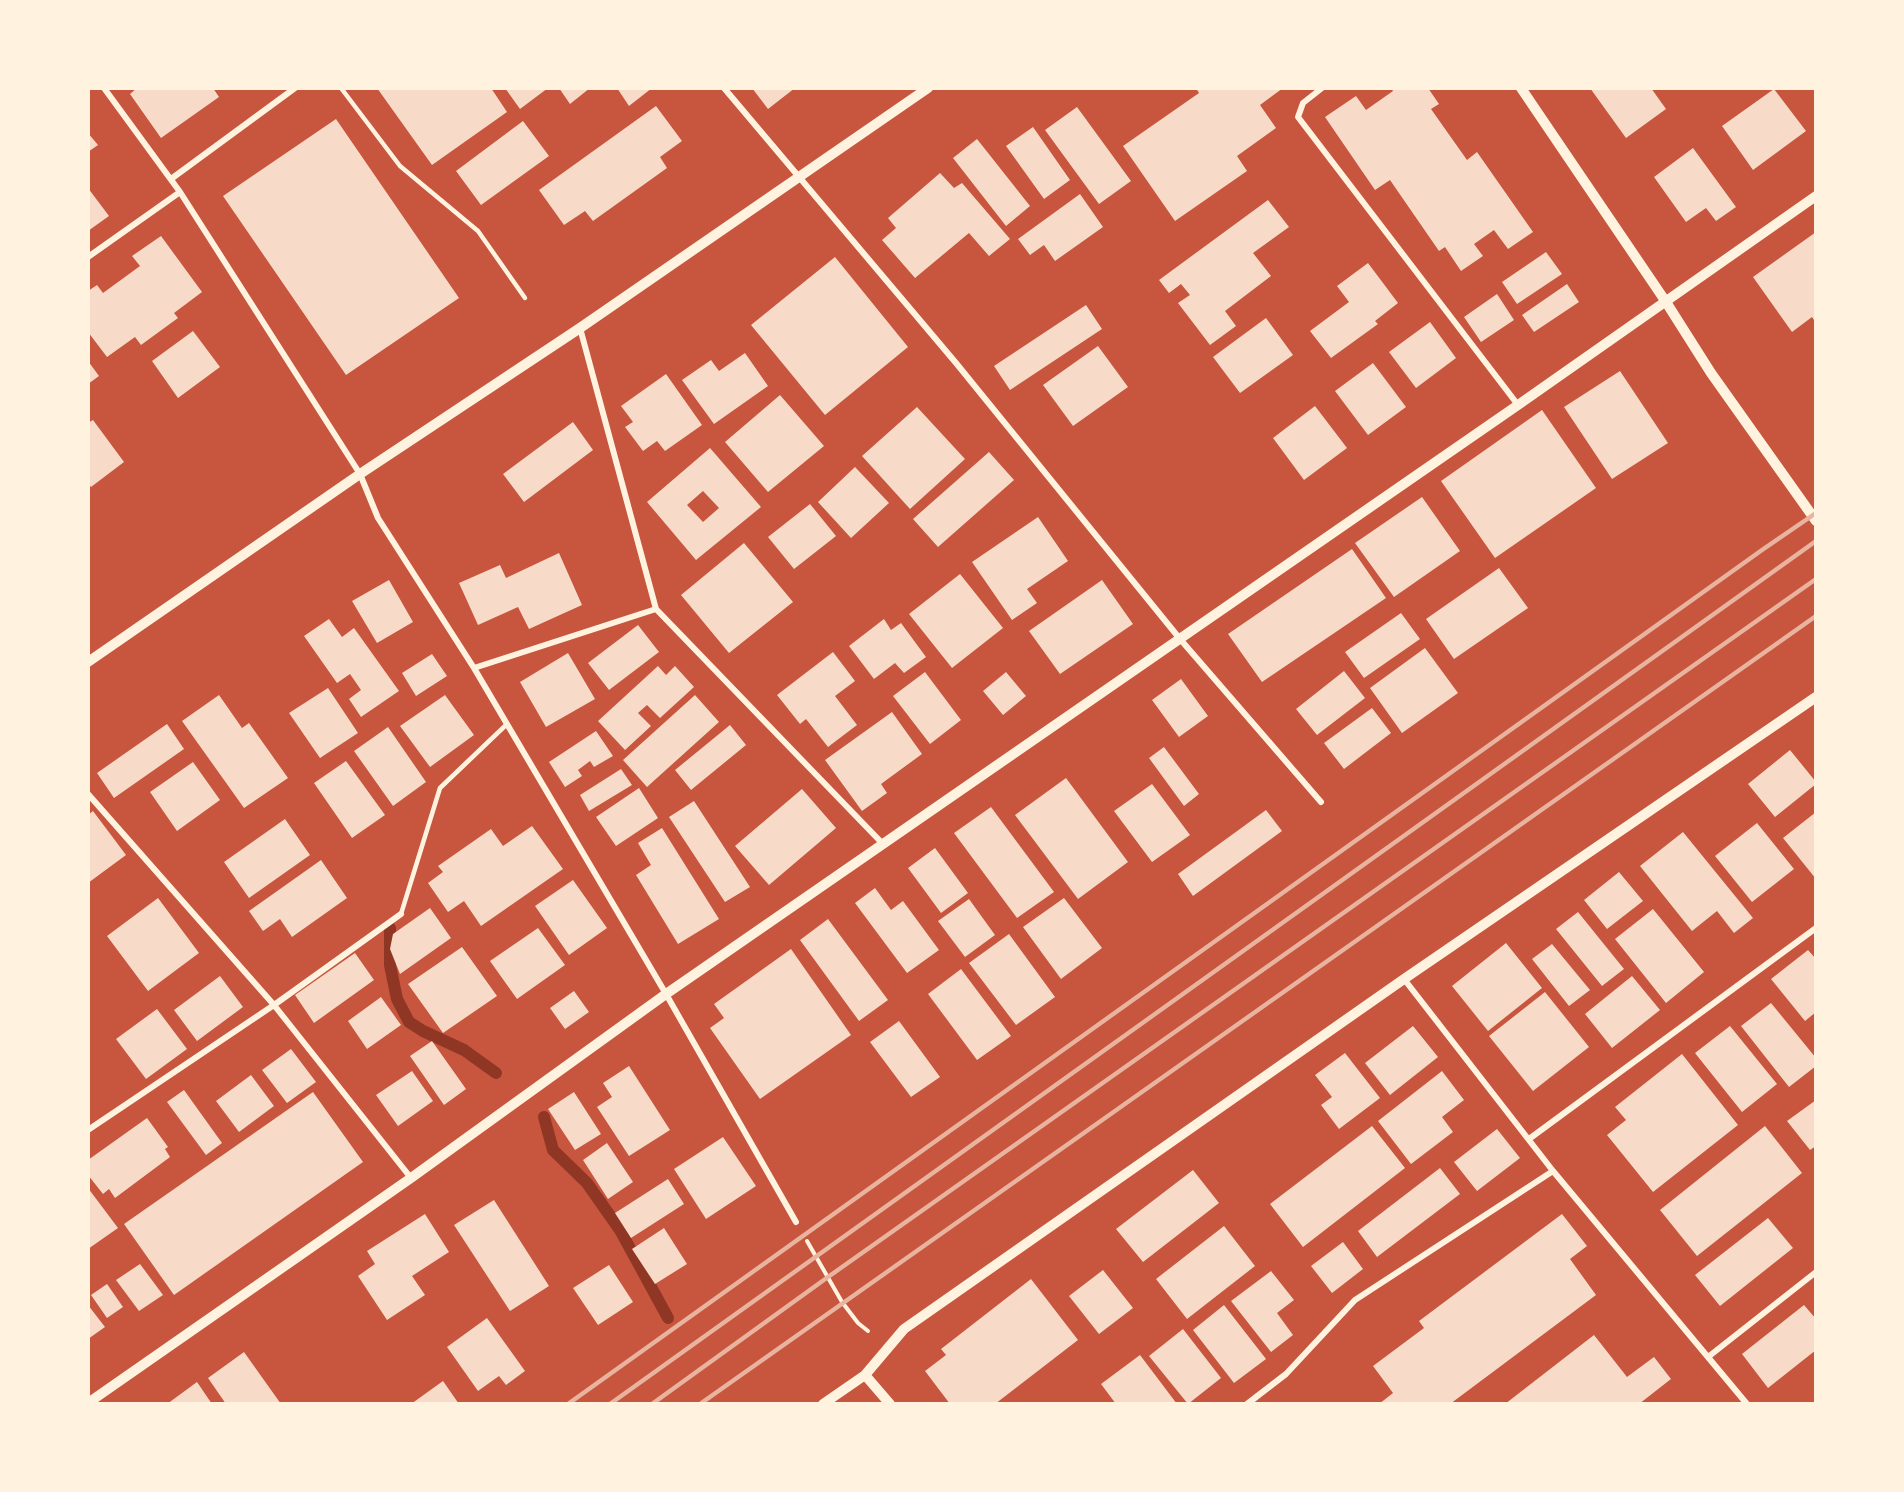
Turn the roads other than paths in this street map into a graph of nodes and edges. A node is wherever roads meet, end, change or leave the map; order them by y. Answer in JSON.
{"nodes":[{"id":1,"x":104,"y":88,"type":"edge"},
{"id":2,"x":295,"y":88,"type":"edge"},
{"id":3,"x":341,"y":88,"type":"edge"},
{"id":4,"x":724,"y":88,"type":"edge"},
{"id":5,"x":928,"y":88,"type":"edge"},
{"id":6,"x":1322,"y":88,"type":"edge"},
{"id":7,"x":1521,"y":88,"type":"edge"},
{"id":8,"x":799,"y":176,"type":"junction"},
{"id":9,"x":171,"y":179,"type":"junction"},
{"id":10,"x":180,"y":192,"type":"junction"},
{"id":11,"x":1815,"y":196,"type":"edge"},
{"id":12,"x":88,"y":257,"type":"edge"},
{"id":13,"x":525,"y":298,"type":"dead end"},
{"id":14,"x":1665,"y":302,"type":"junction"},
{"id":15,"x":580,"y":328,"type":"junction"},
{"id":16,"x":1518,"y":405,"type":"junction"},
{"id":17,"x":360,"y":474,"type":"junction"},
{"id":18,"x":1815,"y":521,"type":"edge"},
{"id":19,"x":656,"y":609,"type":"junction"},
{"id":20,"x":1180,"y":639,"type":"junction"},
{"id":21,"x":88,"y":662,"type":"edge"},
{"id":22,"x":474,"y":668,"type":"junction"},
{"id":23,"x":1815,"y":697,"type":"edge"},
{"id":24,"x":507,"y":724,"type":"junction"},
{"id":25,"x":88,"y":794,"type":"edge"},
{"id":26,"x":1321,"y":802,"type":"dead end"},
{"id":27,"x":882,"y":843,"type":"junction"},
{"id":28,"x":401,"y":914,"type":"joint"},
{"id":29,"x":1815,"y":928,"type":"edge"},
{"id":30,"x":1404,"y":979,"type":"junction"},
{"id":31,"x":666,"y":994,"type":"junction"},
{"id":32,"x":274,"y":1005,"type":"junction"},
{"id":33,"x":88,"y":1130,"type":"edge"},
{"id":34,"x":1530,"y":1139,"type":"junction"},
{"id":35,"x":1553,"y":1171,"type":"junction"},
{"id":36,"x":411,"y":1178,"type":"junction"},
{"id":37,"x":796,"y":1222,"type":"road end"},
{"id":38,"x":1815,"y":1272,"type":"edge"},
{"id":39,"x":1708,"y":1356,"type":"junction"},
{"id":40,"x":865,"y":1375,"type":"junction"},
{"id":41,"x":88,"y":1403,"type":"edge"},
{"id":42,"x":823,"y":1404,"type":"edge"},
{"id":43,"x":890,"y":1404,"type":"edge"},
{"id":44,"x":1247,"y":1404,"type":"edge"},
{"id":45,"x":1747,"y":1404,"type":"edge"}],
"edges":[{"from":1,"to":9,"type":"street"},
{"from":2,"to":9,"type":"street"},
{"from":3,"to":13,"type":"lane"},
{"from":4,"to":8,"type":"street"},
{"from":5,"to":8,"type":"street"},
{"from":6,"to":16,"type":"street"},
{"from":7,"to":14,"type":"street"},
{"from":8,"to":15,"type":"street"},
{"from":8,"to":20,"type":"street"},
{"from":9,"to":10,"type":"street"},
{"from":10,"to":12,"type":"street"},
{"from":10,"to":17,"type":"street"},
{"from":11,"to":14,"type":"street"},
{"from":14,"to":16,"type":"street"},
{"from":14,"to":18,"type":"street"},
{"from":15,"to":17,"type":"street"},
{"from":15,"to":19,"type":"street"},
{"from":16,"to":20,"type":"street"},
{"from":17,"to":21,"type":"street"},
{"from":17,"to":22,"type":"street"},
{"from":19,"to":22,"type":"street"},
{"from":19,"to":27,"type":"street"},
{"from":20,"to":26,"type":"street"},
{"from":20,"to":27,"type":"street"},
{"from":22,"to":24,"type":"street"},
{"from":23,"to":30,"type":"street"},
{"from":24,"to":28,"type":"lane"},
{"from":24,"to":31,"type":"street"},
{"from":25,"to":32,"type":"street"},
{"from":27,"to":31,"type":"street"},
{"from":28,"to":32,"type":"street"},
{"from":29,"to":34,"type":"street"},
{"from":30,"to":34,"type":"street"},
{"from":30,"to":40,"type":"street"},
{"from":31,"to":36,"type":"street"},
{"from":31,"to":37,"type":"street"},
{"from":32,"to":33,"type":"street"},
{"from":32,"to":36,"type":"street"},
{"from":34,"to":35,"type":"street"},
{"from":35,"to":39,"type":"street"},
{"from":35,"to":44,"type":"street"},
{"from":36,"to":41,"type":"street"},
{"from":38,"to":39,"type":"street"},
{"from":39,"to":45,"type":"street"},
{"from":40,"to":42,"type":"street"},
{"from":40,"to":43,"type":"street"}]}
